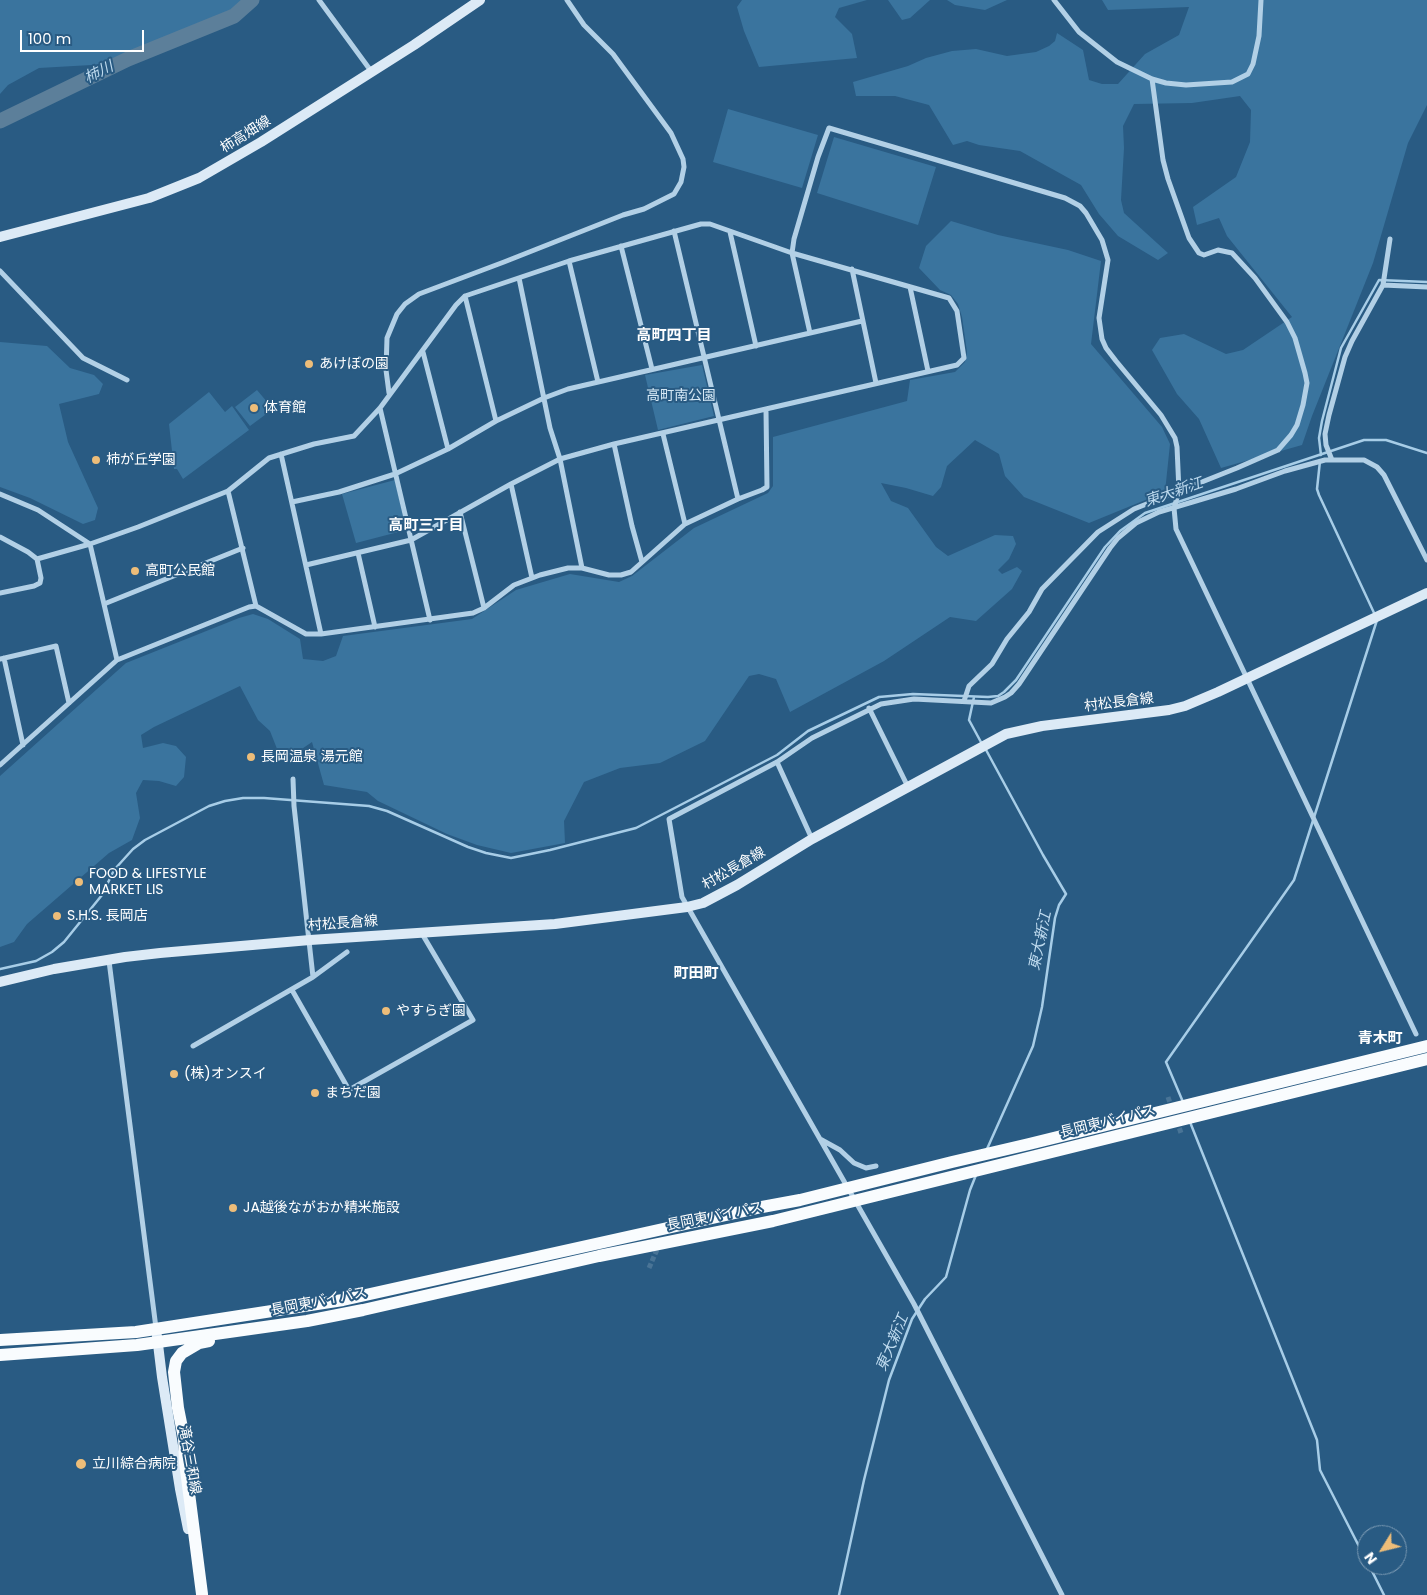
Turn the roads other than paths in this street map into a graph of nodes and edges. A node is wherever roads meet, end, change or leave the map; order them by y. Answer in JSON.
{"nodes":[{"id":1,"x":319,"y":0,"type":"edge"},
{"id":2,"x":480,"y":0,"type":"edge"},
{"id":3,"x":567,"y":0,"type":"edge"},
{"id":4,"x":1054,"y":0,"type":"edge"},
{"id":5,"x":1261,"y":0,"type":"edge"},
{"id":6,"x":371,"y":71,"type":"junction"},
{"id":7,"x":1152,"y":79,"type":"junction"},
{"id":8,"x":674,"y":231,"type":"junction"},
{"id":9,"x":730,"y":232,"type":"junction"},
{"id":10,"x":0,"y":237,"type":"edge"},
{"id":11,"x":1390,"y":239,"type":"dead end"},
{"id":12,"x":621,"y":246,"type":"junction"},
{"id":13,"x":792,"y":253,"type":"junction"},
{"id":14,"x":569,"y":261,"type":"junction"},
{"id":15,"x":852,"y":269,"type":"junction"},
{"id":16,"x":0,"y":271,"type":"edge"},
{"id":17,"x":519,"y":278,"type":"junction"},
{"id":18,"x":1383,"y":285,"type":"junction"},
{"id":19,"x":910,"y":287,"type":"junction"},
{"id":20,"x":1427,"y":287,"type":"edge"},
{"id":21,"x":465,"y":296,"type":"junction"},
{"id":22,"x":862,"y":321,"type":"junction"},
{"id":23,"x":810,"y":333,"type":"junction"},
{"id":24,"x":756,"y":346,"type":"junction"},
{"id":25,"x":422,"y":352,"type":"junction"},
{"id":26,"x":705,"y":358,"type":"junction"},
{"id":27,"x":652,"y":369,"type":"junction"},
{"id":28,"x":928,"y":371,"type":"junction"},
{"id":29,"x":127,"y":380,"type":"dead end"},
{"id":30,"x":598,"y":382,"type":"junction"},
{"id":31,"x":876,"y":383,"type":"junction"},
{"id":32,"x":390,"y":393,"type":"junction"},
{"id":33,"x":544,"y":398,"type":"junction"},
{"id":34,"x":380,"y":408,"type":"junction"},
{"id":35,"x":766,"y":410,"type":"junction"},
{"id":36,"x":496,"y":421,"type":"junction"},
{"id":37,"x":718,"y":421,"type":"junction"},
{"id":38,"x":663,"y":434,"type":"junction"},
{"id":39,"x":614,"y":444,"type":"junction"},
{"id":40,"x":448,"y":449,"type":"junction"},
{"id":41,"x":281,"y":454,"type":"junction"},
{"id":42,"x":560,"y":459,"type":"junction"},
{"id":43,"x":1332,"y":460,"type":"junction"},
{"id":44,"x":395,"y":474,"type":"junction"},
{"id":45,"x":511,"y":484,"type":"junction"},
{"id":46,"x":228,"y":491,"type":"junction"},
{"id":47,"x":1179,"y":491,"type":"junction"},
{"id":48,"x":0,"y":494,"type":"edge"},
{"id":49,"x":738,"y":499,"type":"junction"},
{"id":50,"x":292,"y":502,"type":"junction"},
{"id":51,"x":1174,"y":508,"type":"junction"},
{"id":52,"x":460,"y":512,"type":"junction"},
{"id":53,"x":686,"y":524,"type":"junction"},
{"id":54,"x":0,"y":537,"type":"edge"},
{"id":55,"x":411,"y":540,"type":"junction"},
{"id":56,"x":90,"y":544,"type":"junction"},
{"id":57,"x":243,"y":548,"type":"junction"},
{"id":58,"x":358,"y":553,"type":"junction"},
{"id":59,"x":37,"y":559,"type":"junction"},
{"id":60,"x":1427,"y":560,"type":"edge"},
{"id":61,"x":642,"y":562,"type":"junction"},
{"id":62,"x":306,"y":565,"type":"junction"},
{"id":63,"x":582,"y":568,"type":"junction"},
{"id":64,"x":532,"y":578,"type":"junction"},
{"id":65,"x":0,"y":593,"type":"edge"},
{"id":66,"x":1427,"y":593,"type":"edge"},
{"id":67,"x":104,"y":604,"type":"junction"},
{"id":68,"x":256,"y":606,"type":"junction"},
{"id":69,"x":484,"y":608,"type":"junction"},
{"id":70,"x":430,"y":620,"type":"junction"},
{"id":71,"x":375,"y":627,"type":"junction"},
{"id":72,"x":321,"y":634,"type":"junction"},
{"id":73,"x":2,"y":658,"type":"edge"},
{"id":74,"x":117,"y":660,"type":"junction"},
{"id":75,"x":1247,"y":679,"type":"junction"},
{"id":76,"x":964,"y":701,"type":"junction"},
{"id":77,"x":69,"y":702,"type":"junction"},
{"id":78,"x":870,"y":708,"type":"junction"},
{"id":79,"x":23,"y":745,"type":"junction"},
{"id":80,"x":777,"y":762,"type":"junction"},
{"id":81,"x":0,"y":765,"type":"edge"},
{"id":82,"x":293,"y":779,"type":"dead end"},
{"id":83,"x":908,"y":787,"type":"junction"},
{"id":84,"x":812,"y":839,"type":"junction"},
{"id":85,"x":687,"y":907,"type":"junction"},
{"id":86,"x":421,"y":932,"type":"junction"},
{"id":87,"x":310,"y":940,"type":"junction"},
{"id":88,"x":347,"y":952,"type":"dead end"},
{"id":89,"x":109,"y":961,"type":"junction"},
{"id":90,"x":313,"y":977,"type":"junction"},
{"id":91,"x":0,"y":982,"type":"edge"},
{"id":92,"x":292,"y":990,"type":"junction"},
{"id":93,"x":1416,"y":1034,"type":"dead end"},
{"id":94,"x":193,"y":1046,"type":"dead end"},
{"id":95,"x":1427,"y":1046,"type":"edge"},
{"id":96,"x":1427,"y":1059,"type":"edge"},
{"id":97,"x":820,"y":1138,"type":"junction"},
{"id":98,"x":876,"y":1166,"type":"dead end"},
{"id":99,"x":848,"y":1188,"type":"junction"},
{"id":100,"x":855,"y":1201,"type":"junction"},
{"id":101,"x":307,"y":1321,"type":"junction"},
{"id":102,"x":156,"y":1328,"type":"junction"},
{"id":103,"x":0,"y":1340,"type":"edge"},
{"id":104,"x":158,"y":1341,"type":"junction"},
{"id":105,"x":0,"y":1355,"type":"edge"},
{"id":106,"x":202,"y":1594,"type":"edge"},
{"id":107,"x":1062,"y":1595,"type":"edge"}],
"edges":[{"from":1,"to":6,"type":"street"},
{"from":2,"to":6,"type":"main road","name":"柿高畑線"},
{"from":3,"to":32,"type":"street"},
{"from":4,"to":7,"type":"street"},
{"from":5,"to":7,"type":"street"},
{"from":6,"to":10,"type":"main road","name":"柿高畑線"},
{"from":7,"to":47,"type":"street"},
{"from":8,"to":9,"type":"street"},
{"from":8,"to":12,"type":"street"},
{"from":8,"to":26,"type":"street"},
{"from":9,"to":13,"type":"street"},
{"from":9,"to":24,"type":"street"},
{"from":11,"to":18,"type":"street"},
{"from":12,"to":14,"type":"street"},
{"from":12,"to":27,"type":"street"},
{"from":13,"to":15,"type":"street"},
{"from":13,"to":23,"type":"street"},
{"from":13,"to":47,"type":"street"},
{"from":14,"to":17,"type":"street"},
{"from":14,"to":30,"type":"street"},
{"from":15,"to":19,"type":"street"},
{"from":15,"to":22,"type":"street"},
{"from":16,"to":29,"type":"street"},
{"from":17,"to":21,"type":"street"},
{"from":17,"to":33,"type":"street"},
{"from":18,"to":20,"type":"street"},
{"from":18,"to":43,"type":"street"},
{"from":19,"to":28,"type":"street"},
{"from":19,"to":28,"type":"street"},
{"from":21,"to":25,"type":"street"},
{"from":21,"to":36,"type":"street"},
{"from":22,"to":23,"type":"street"},
{"from":22,"to":31,"type":"street"},
{"from":23,"to":24,"type":"street"},
{"from":24,"to":26,"type":"street"},
{"from":25,"to":32,"type":"street"},
{"from":25,"to":40,"type":"street"},
{"from":26,"to":27,"type":"street"},
{"from":26,"to":37,"type":"street"},
{"from":27,"to":30,"type":"street"},
{"from":28,"to":31,"type":"street"},
{"from":30,"to":33,"type":"street"},
{"from":31,"to":35,"type":"street"},
{"from":32,"to":34,"type":"street"},
{"from":33,"to":36,"type":"street"},
{"from":33,"to":42,"type":"street"},
{"from":34,"to":41,"type":"street"},
{"from":34,"to":44,"type":"street"},
{"from":35,"to":37,"type":"street"},
{"from":35,"to":49,"type":"street"},
{"from":36,"to":40,"type":"street"},
{"from":37,"to":38,"type":"street"},
{"from":37,"to":49,"type":"street"},
{"from":38,"to":39,"type":"street"},
{"from":38,"to":53,"type":"street"},
{"from":39,"to":42,"type":"street"},
{"from":39,"to":61,"type":"street"},
{"from":40,"to":44,"type":"street"},
{"from":41,"to":46,"type":"street"},
{"from":41,"to":50,"type":"street"},
{"from":42,"to":45,"type":"street"},
{"from":42,"to":63,"type":"street"},
{"from":43,"to":51,"type":"street"},
{"from":43,"to":60,"type":"street"},
{"from":44,"to":50,"type":"street"},
{"from":44,"to":55,"type":"street"},
{"from":45,"to":52,"type":"street"},
{"from":45,"to":64,"type":"street"},
{"from":46,"to":56,"type":"street"},
{"from":46,"to":57,"type":"street"},
{"from":47,"to":51,"type":"street"},
{"from":47,"to":76,"type":"street"},
{"from":48,"to":56,"type":"street"},
{"from":49,"to":53,"type":"street"},
{"from":50,"to":62,"type":"street"},
{"from":51,"to":75,"type":"street"},
{"from":51,"to":76,"type":"street"},
{"from":52,"to":55,"type":"street"},
{"from":52,"to":69,"type":"street"},
{"from":53,"to":61,"type":"street"},
{"from":54,"to":59,"type":"street"},
{"from":55,"to":58,"type":"street"},
{"from":55,"to":70,"type":"street"},
{"from":56,"to":59,"type":"street"},
{"from":56,"to":67,"type":"street"},
{"from":57,"to":67,"type":"street"},
{"from":57,"to":68,"type":"street"},
{"from":58,"to":62,"type":"street"},
{"from":58,"to":71,"type":"street"},
{"from":59,"to":65,"type":"street"},
{"from":61,"to":63,"type":"street"},
{"from":62,"to":72,"type":"street"},
{"from":63,"to":64,"type":"street"},
{"from":64,"to":69,"type":"street"},
{"from":66,"to":75,"type":"main road","name":"村松長倉線"},
{"from":67,"to":74,"type":"street"},
{"from":68,"to":72,"type":"street"},
{"from":68,"to":74,"type":"street"},
{"from":69,"to":70,"type":"street"},
{"from":70,"to":71,"type":"street"},
{"from":71,"to":72,"type":"street"},
{"from":73,"to":77,"type":"street"},
{"from":73,"to":79,"type":"street"},
{"from":74,"to":77,"type":"street"},
{"from":75,"to":83,"type":"main road","name":"村松長倉線"},
{"from":75,"to":93,"type":"street"},
{"from":76,"to":78,"type":"street"},
{"from":77,"to":79,"type":"street"},
{"from":78,"to":80,"type":"street"},
{"from":78,"to":83,"type":"street"},
{"from":79,"to":81,"type":"street"},
{"from":80,"to":84,"type":"street"},
{"from":80,"to":85,"type":"street"},
{"from":82,"to":87,"type":"street"},
{"from":83,"to":84,"type":"main road","name":"村松長倉線"},
{"from":84,"to":85,"type":"main road","name":"村松長倉線"},
{"from":85,"to":86,"type":"main road","name":"村松長倉線"},
{"from":85,"to":97,"type":"street"},
{"from":86,"to":87,"type":"main road","name":"村松長倉線"},
{"from":86,"to":92,"type":"street"},
{"from":87,"to":89,"type":"main road","name":"村松長倉線"},
{"from":87,"to":90,"type":"street"},
{"from":88,"to":90,"type":"street"},
{"from":89,"to":91,"type":"main road","name":"村松長倉線"},
{"from":89,"to":102,"type":"street"},
{"from":90,"to":92,"type":"street"},
{"from":92,"to":94,"type":"street"},
{"from":95,"to":99,"type":"highway","name":"長岡東バイパス"},
{"from":96,"to":100,"type":"highway","name":"長岡東バイパス"},
{"from":97,"to":98,"type":"street"},
{"from":97,"to":99,"type":"street"},
{"from":99,"to":100,"type":"street"},
{"from":99,"to":102,"type":"highway","name":"長岡東バイパス"},
{"from":100,"to":101,"type":"highway","name":"長岡東バイパス"},
{"from":100,"to":107,"type":"street"},
{"from":101,"to":104,"type":"highway","name":"長岡東バイパス"},
{"from":101,"to":106,"type":"highway"},
{"from":102,"to":103,"type":"highway","name":"長岡東バイパス"},
{"from":102,"to":104,"type":"main road","name":"滝谷三和線"},
{"from":104,"to":105,"type":"highway","name":"長岡東バイパス"},
{"from":104,"to":106,"type":"main road","name":"滝谷三和線"}]}
